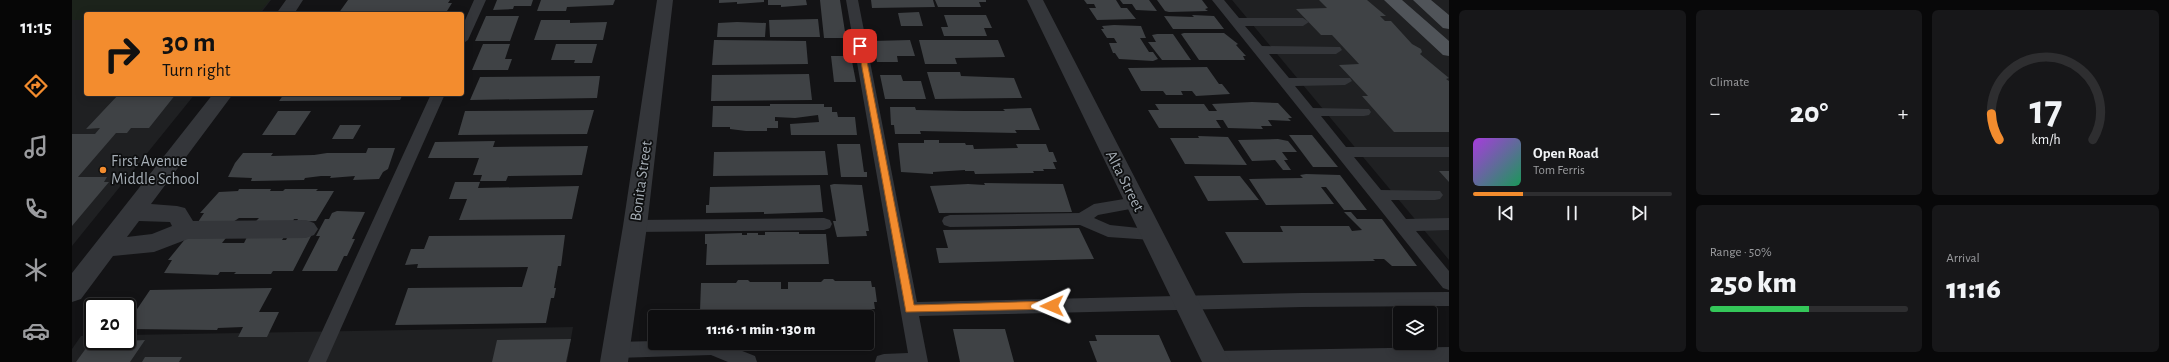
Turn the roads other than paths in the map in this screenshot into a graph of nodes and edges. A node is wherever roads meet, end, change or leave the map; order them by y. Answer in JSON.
{"nodes":[{"id":1,"x":295,"y":0,"type":"edge"},
{"id":2,"x":480,"y":0,"type":"edge"},
{"id":3,"x":665,"y":0,"type":"edge"},
{"id":4,"x":852,"y":0,"type":"edge"},
{"id":5,"x":1035,"y":0,"type":"edge"},
{"id":6,"x":1218,"y":0,"type":"edge"},
{"id":7,"x":1392,"y":0,"type":"edge"},
{"id":8,"x":1421,"y":0,"type":"edge"},
{"id":9,"x":286,"y":12,"type":"edge"},
{"id":10,"x":1236,"y":22,"type":"junction"},
{"id":11,"x":1303,"y":22,"type":"dead end"},
{"id":12,"x":1449,"y":24,"type":"edge"},
{"id":13,"x":464,"y":36,"type":"edge"},
{"id":14,"x":1259,"y":50,"type":"junction"},
{"id":15,"x":1336,"y":50,"type":"dead end"},
{"id":16,"x":1449,"y":51,"type":"edge"},
{"id":17,"x":1345,"y":81,"type":"dead end"},
{"id":18,"x":1285,"y":82,"type":"junction"},
{"id":19,"x":221,"y":96,"type":"edge"},
{"id":20,"x":437,"y":96,"type":"edge"},
{"id":21,"x":1310,"y":112,"type":"junction"},
{"id":22,"x":1364,"y":112,"type":"dead end"},
{"id":23,"x":1342,"y":152,"type":"junction"},
{"id":24,"x":1449,"y":152,"type":"edge"},
{"id":25,"x":1377,"y":195,"type":"junction"},
{"id":26,"x":1435,"y":195,"type":"dead end"},
{"id":27,"x":1136,"y":203,"type":"junction"},
{"id":28,"x":133,"y":212,"type":"junction"},
{"id":29,"x":1082,"y":220,"type":"junction"},
{"id":30,"x":950,"y":222,"type":"dead end"},
{"id":31,"x":824,"y":224,"type":"dead end"},
{"id":32,"x":1449,"y":224,"type":"edge"},
{"id":33,"x":1401,"y":225,"type":"junction"},
{"id":34,"x":635,"y":226,"type":"junction"},
{"id":35,"x":306,"y":229,"type":"dead end"},
{"id":36,"x":186,"y":230,"type":"junction"},
{"id":37,"x":1152,"y":234,"type":"junction"},
{"id":38,"x":105,"y":248,"type":"junction"},
{"id":39,"x":1448,"y":280,"type":"edge"},
{"id":40,"x":72,"y":292,"type":"edge"},
{"id":41,"x":1449,"y":299,"type":"edge"},
{"id":42,"x":1187,"y":302,"type":"junction"},
{"id":43,"x":909,"y":309,"type":"junction"},
{"id":44,"x":1449,"y":355,"type":"edge"},
{"id":45,"x":615,"y":356,"type":"edge"},
{"id":46,"x":1216,"y":361,"type":"edge"},
{"id":47,"x":318,"y":362,"type":"edge"},
{"id":48,"x":748,"y":362,"type":"edge"},
{"id":49,"x":884,"y":362,"type":"edge"},
{"id":50,"x":919,"y":362,"type":"edge"}],
"edges":[{"from":1,"to":9,"type":"street"},
{"from":2,"to":13,"type":"lane"},
{"from":3,"to":34,"type":"street","name":"Bonita Street"},
{"from":4,"to":43,"type":"lane"},
{"from":5,"to":27,"type":"street","name":"Alta Street"},
{"from":6,"to":10,"type":"lane"},
{"from":7,"to":16,"type":"main road"},
{"from":8,"to":12,"type":"main road"},
{"from":10,"to":11,"type":"lane"},
{"from":10,"to":14,"type":"lane"},
{"from":14,"to":15,"type":"lane"},
{"from":14,"to":18,"type":"lane"},
{"from":17,"to":18,"type":"lane"},
{"from":18,"to":21,"type":"lane"},
{"from":19,"to":28,"type":"street"},
{"from":20,"to":47,"type":"lane"},
{"from":21,"to":22,"type":"lane"},
{"from":21,"to":23,"type":"lane"},
{"from":23,"to":24,"type":"lane"},
{"from":23,"to":25,"type":"lane"},
{"from":25,"to":26,"type":"lane"},
{"from":25,"to":33,"type":"lane"},
{"from":27,"to":29,"type":"lane"},
{"from":27,"to":37,"type":"street","name":"Alta Street"},
{"from":28,"to":36,"type":"street"},
{"from":28,"to":38,"type":"street"},
{"from":29,"to":30,"type":"lane"},
{"from":29,"to":37,"type":"lane"},
{"from":31,"to":34,"type":"lane"},
{"from":32,"to":33,"type":"lane"},
{"from":33,"to":39,"type":"lane"},
{"from":34,"to":45,"type":"street","name":"Bonita Street"},
{"from":35,"to":36,"type":"street"},
{"from":36,"to":38,"type":"street"},
{"from":37,"to":42,"type":"street","name":"Alta Street"},
{"from":38,"to":40,"type":"street"},
{"from":41,"to":42,"type":"lane"},
{"from":42,"to":43,"type":"lane"},
{"from":42,"to":46,"type":"street","name":"Alta Street"},
{"from":43,"to":50,"type":"lane"},
{"from":44,"to":46,"type":"lane"},
{"from":45,"to":48,"type":"lane"},
{"from":49,"to":50,"type":"lane"}]}
